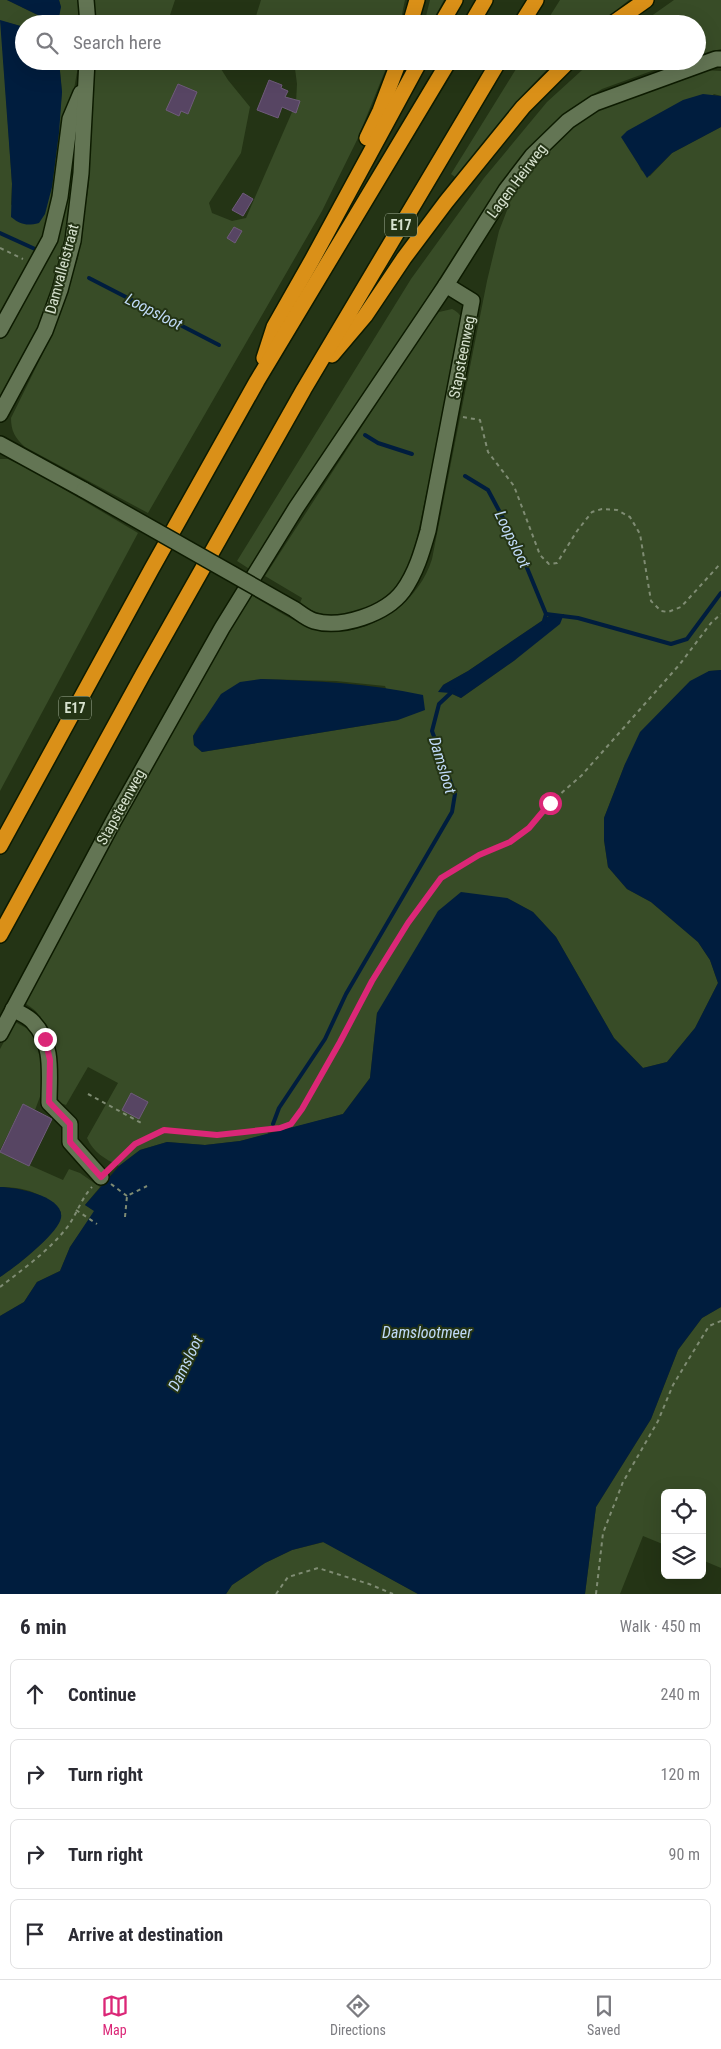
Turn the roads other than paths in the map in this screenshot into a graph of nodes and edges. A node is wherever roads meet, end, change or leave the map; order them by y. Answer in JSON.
{"nodes":[{"id":1,"x":86,"y":0,"type":"edge"},
{"id":2,"x":416,"y":0,"type":"edge"},
{"id":3,"x":455,"y":0,"type":"edge"},
{"id":4,"x":485,"y":0,"type":"edge"},
{"id":5,"x":536,"y":0,"type":"edge"},
{"id":6,"x":646,"y":0,"type":"edge"},
{"id":7,"x":87,"y":15,"type":"edge"},
{"id":8,"x":412,"y":15,"type":"edge"},
{"id":9,"x":446,"y":15,"type":"edge"},
{"id":10,"x":476,"y":15,"type":"edge"},
{"id":11,"x":527,"y":15,"type":"edge"},
{"id":12,"x":625,"y":15,"type":"edge"},
{"id":13,"x":721,"y":59,"type":"edge"},
{"id":14,"x":706,"y":63,"type":"edge"},
{"id":15,"x":87,"y":70,"type":"edge"},
{"id":16,"x":396,"y":70,"type":"edge"},
{"id":17,"x":415,"y":70,"type":"edge"},
{"id":18,"x":444,"y":70,"type":"edge"},
{"id":19,"x":493,"y":70,"type":"edge"},
{"id":20,"x":560,"y":70,"type":"edge"},
{"id":21,"x":686,"y":70,"type":"edge"},
{"id":22,"x":86,"y":83,"type":"junction"},
{"id":23,"x":312,"y":260,"type":"junction"},
{"id":24,"x":446,"y":285,"type":"junction"},
{"id":25,"x":0,"y":330,"type":"edge"},
{"id":26,"x":257,"y":381,"type":"junction"},
{"id":27,"x":304,"y":389,"type":"junction"},
{"id":28,"x":0,"y":414,"type":"edge"},
{"id":29,"x":0,"y":444,"type":"edge"},
{"id":30,"x":0,"y":846,"type":"edge"},
{"id":31,"x":0,"y":935,"type":"edge"},
{"id":32,"x":13,"y":1009,"type":"junction"},
{"id":33,"x":0,"y":1034,"type":"edge"},
{"id":34,"x":101,"y":1177,"type":"road end"}],
"edges":[{"from":1,"to":7,"type":"street"},
{"from":2,"to":8,"type":"highway"},
{"from":3,"to":9,"type":"highway"},
{"from":4,"to":10,"type":"highway"},
{"from":5,"to":11,"type":"highway"},
{"from":6,"to":12,"type":"highway"},
{"from":13,"to":14,"type":"street","name":"Lagen Heirweg"},
{"from":15,"to":22,"type":"street","name":"Damvalleistraat"},
{"from":16,"to":23,"type":"highway"},
{"from":17,"to":23,"type":"highway"},
{"from":18,"to":26,"type":"highway","number":"E17"},
{"from":19,"to":27,"type":"highway","number":"E17"},
{"from":20,"to":27,"type":"highway"},
{"from":21,"to":24,"type":"street","name":"Lagen Heirweg"},
{"from":22,"to":25,"type":"street","name":"Damvalleistraat"},
{"from":22,"to":28,"type":"street","name":"Damvalleistraat"},
{"from":23,"to":26,"type":"highway"},
{"from":24,"to":29,"type":"street","name":"Stapsteenweg","bridge":true},
{"from":24,"to":32,"type":"street","name":"Stapsteenweg"},
{"from":26,"to":30,"type":"highway","number":"E17"},
{"from":27,"to":31,"type":"highway","number":"E17"},
{"from":32,"to":33,"type":"street","name":"Stapsteenweg"},
{"from":32,"to":34,"type":"street"}]}
